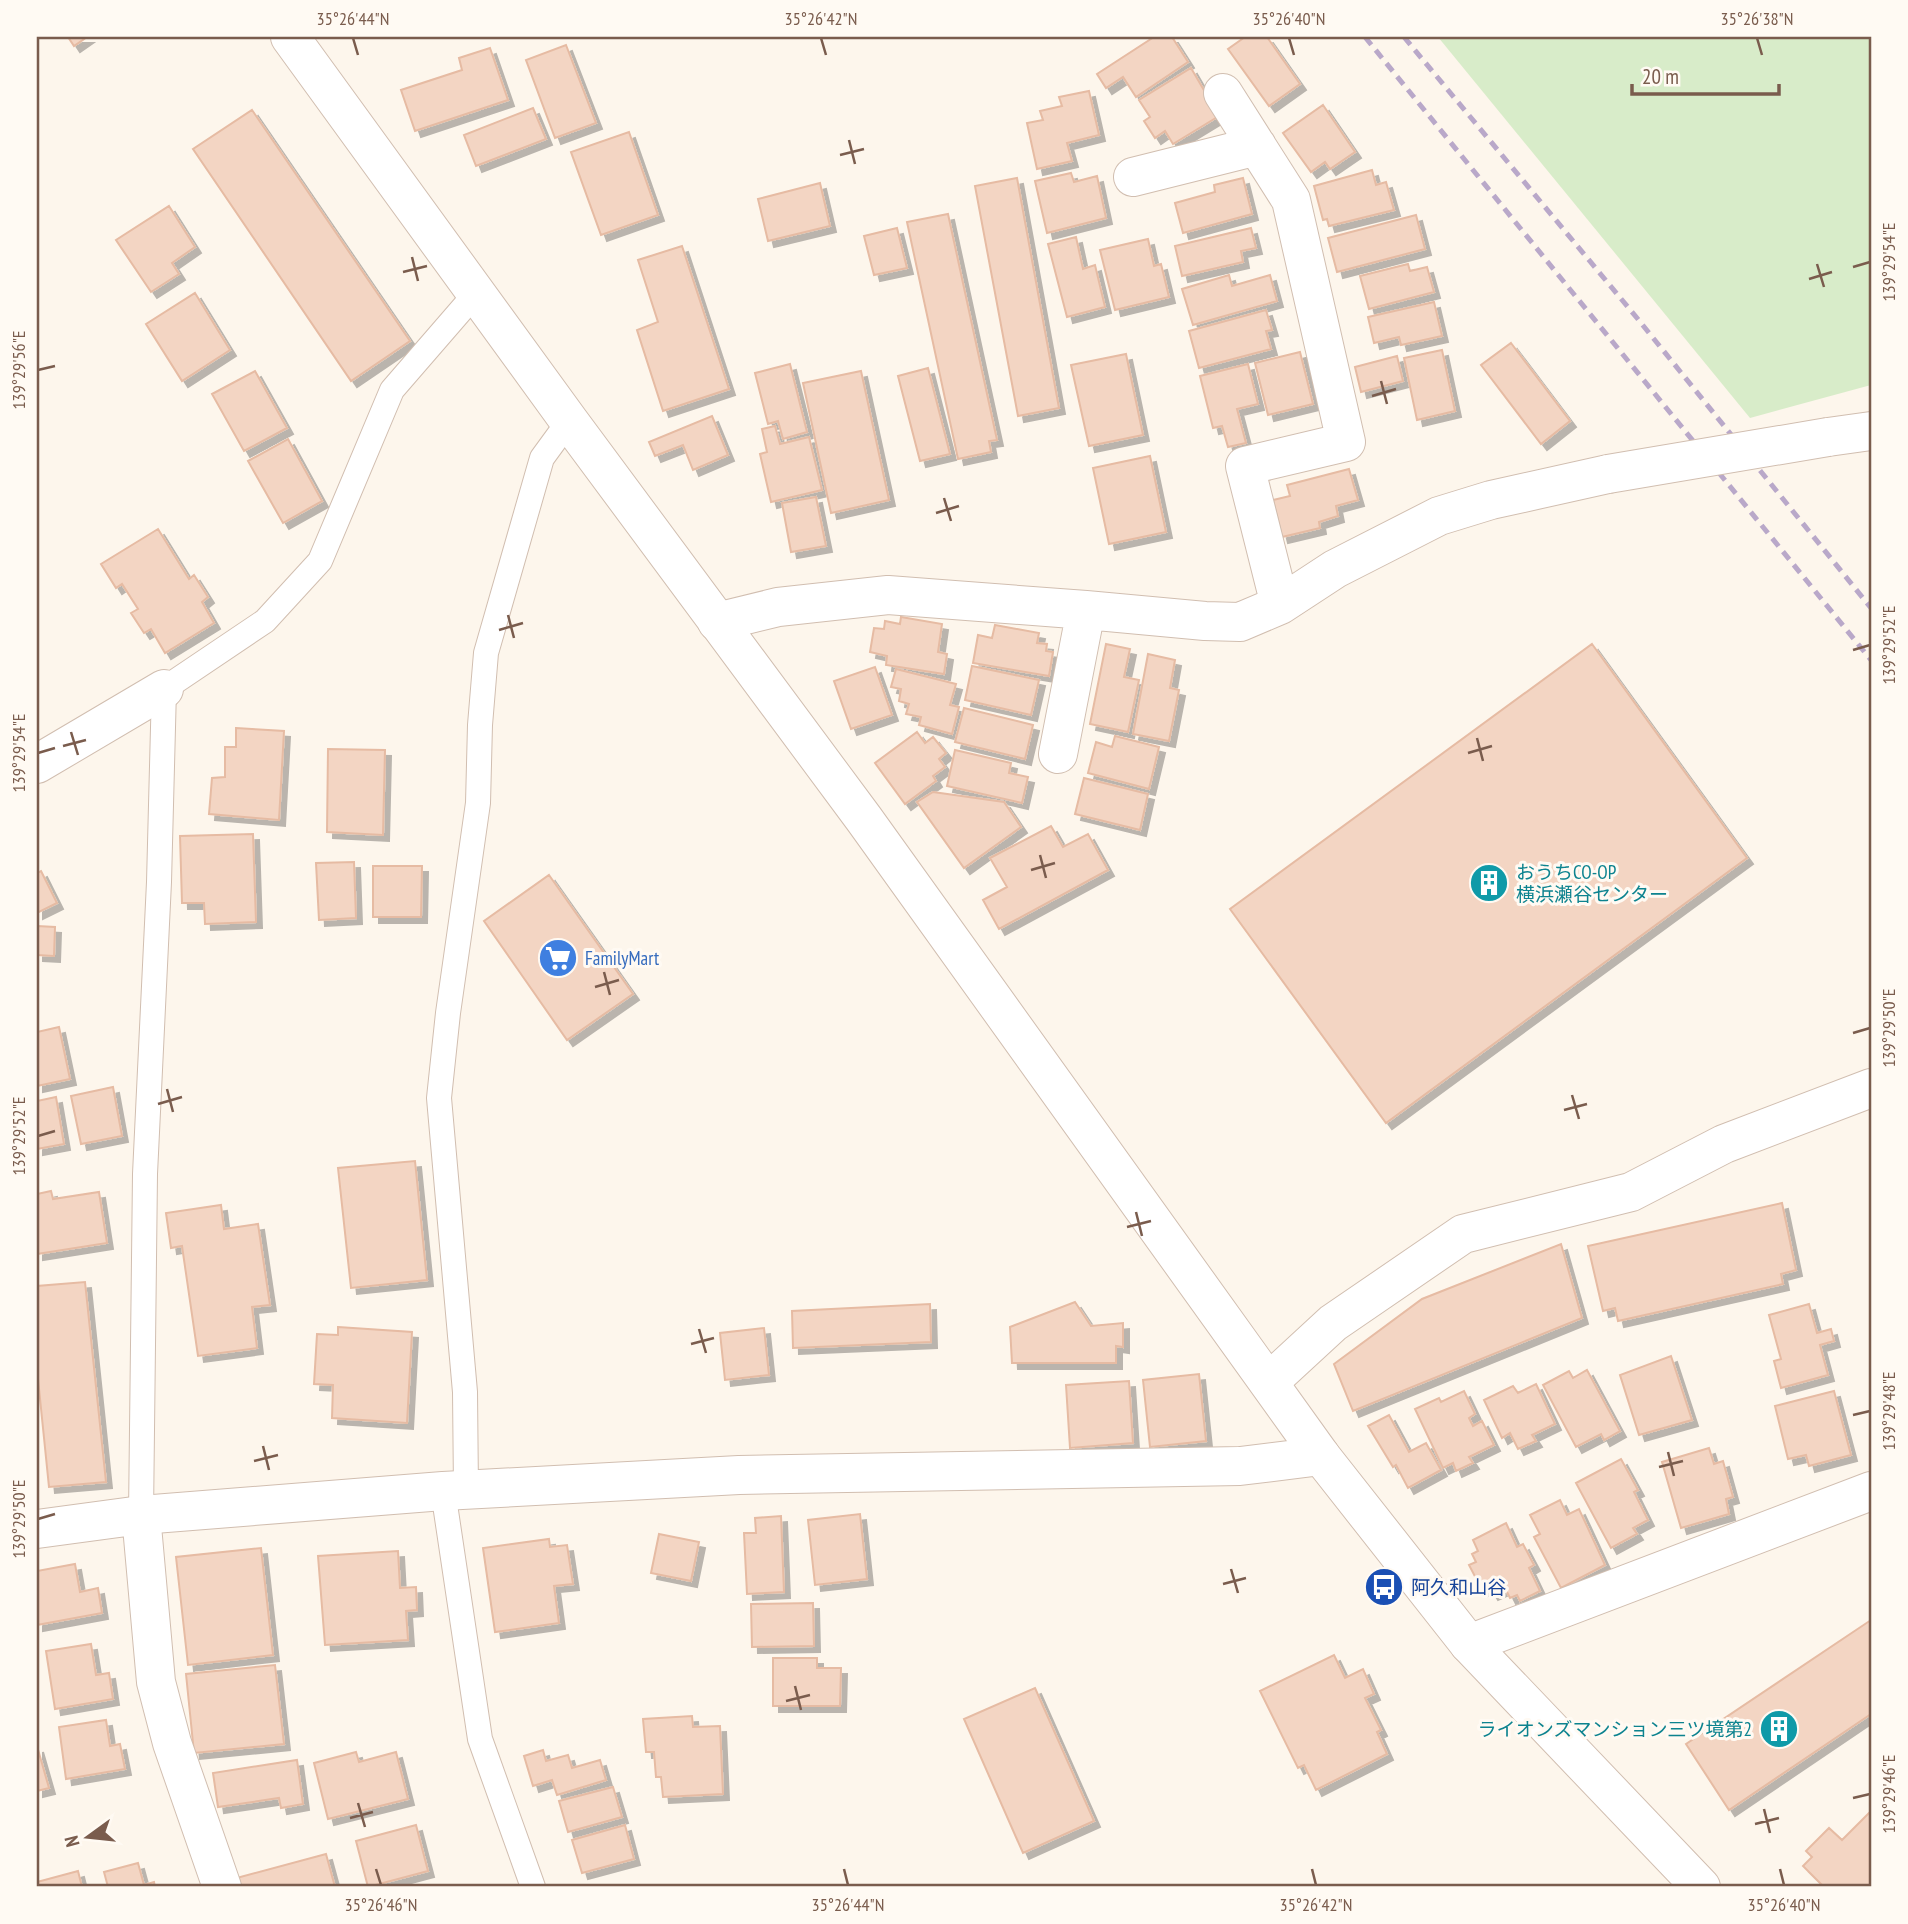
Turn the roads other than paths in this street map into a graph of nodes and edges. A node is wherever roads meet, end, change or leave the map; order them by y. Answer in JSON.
{"nodes":[{"id":1,"x":290,"y":37,"type":"edge"},
{"id":2,"x":1223,"y":93,"type":"dead end"},
{"id":3,"x":1257,"y":146,"type":"junction"},
{"id":4,"x":1133,"y":177,"type":"dead end"},
{"id":5,"x":476,"y":293,"type":"junction"},
{"id":6,"x":569,"y":421,"type":"junction"},
{"id":7,"x":1871,"y":431,"type":"edge"},
{"id":8,"x":1280,"y":605,"type":"junction"},
{"id":9,"x":1086,"y":610,"type":"junction"},
{"id":10,"x":717,"y":622,"type":"junction"},
{"id":11,"x":164,"y":689,"type":"junction"},
{"id":12,"x":1058,"y":754,"type":"dead end"},
{"id":13,"x":37,"y":764,"type":"edge"},
{"id":14,"x":1871,"y":1088,"type":"edge"},
{"id":15,"x":1269,"y":1382,"type":"junction"},
{"id":16,"x":1321,"y":1456,"type":"junction"},
{"id":17,"x":454,"y":1490,"type":"junction"},
{"id":18,"x":1871,"y":1490,"type":"edge"},
{"id":19,"x":141,"y":1515,"type":"junction"},
{"id":20,"x":37,"y":1529,"type":"edge"},
{"id":21,"x":1469,"y":1644,"type":"junction"},
{"id":22,"x":222,"y":1887,"type":"edge"},
{"id":23,"x":533,"y":1887,"type":"edge"},
{"id":24,"x":1701,"y":1887,"type":"edge"}],
"edges":[{"from":1,"to":5,"type":"street"},
{"from":2,"to":3,"type":"street"},
{"from":3,"to":4,"type":"street"},
{"from":3,"to":8,"type":"street"},
{"from":5,"to":6,"type":"street"},
{"from":5,"to":11,"type":"lane"},
{"from":6,"to":10,"type":"street"},
{"from":6,"to":17,"type":"lane"},
{"from":7,"to":8,"type":"street","bridge":true},
{"from":8,"to":9,"type":"street"},
{"from":9,"to":10,"type":"street"},
{"from":9,"to":12,"type":"street"},
{"from":10,"to":15,"type":"street"},
{"from":11,"to":13,"type":"street"},
{"from":11,"to":19,"type":"lane"},
{"from":14,"to":15,"type":"street"},
{"from":15,"to":16,"type":"street"},
{"from":16,"to":17,"type":"street"},
{"from":16,"to":21,"type":"street"},
{"from":17,"to":19,"type":"street"},
{"from":17,"to":23,"type":"lane"},
{"from":18,"to":21,"type":"street"},
{"from":19,"to":20,"type":"street"},
{"from":19,"to":22,"type":"street"},
{"from":21,"to":24,"type":"street"}]}
